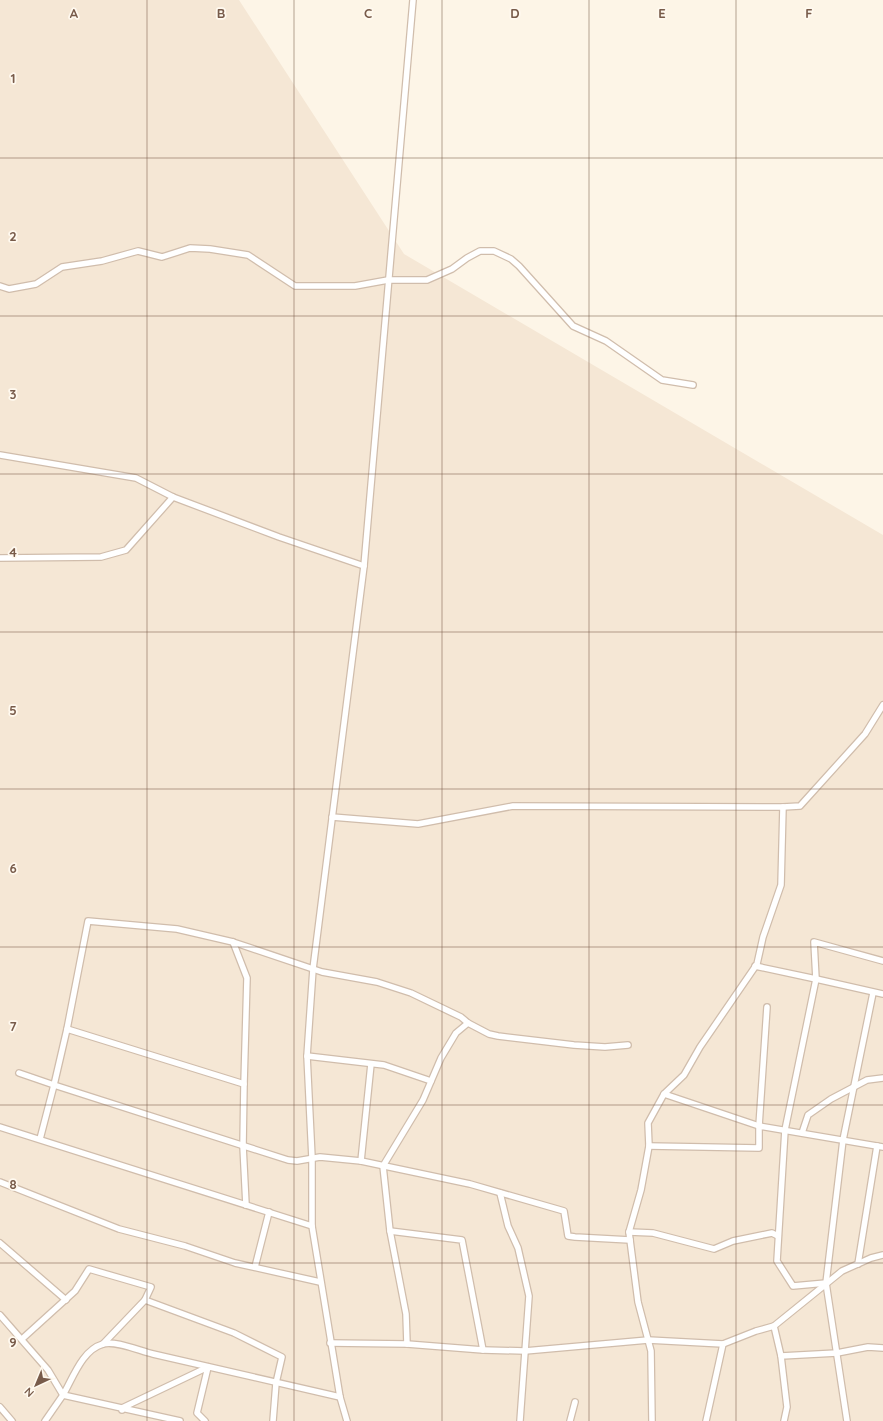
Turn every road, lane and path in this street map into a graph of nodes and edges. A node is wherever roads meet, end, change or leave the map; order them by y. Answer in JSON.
{"nodes":[{"id":1,"x":413,"y":0,"type":"edge"},
{"id":2,"x":388,"y":280,"type":"junction"},
{"id":3,"x":0,"y":286,"type":"edge"},
{"id":4,"x":693,"y":385,"type":"dead end"},
{"id":5,"x":0,"y":455,"type":"edge"},
{"id":6,"x":173,"y":497,"type":"junction"},
{"id":7,"x":0,"y":558,"type":"edge"},
{"id":8,"x":364,"y":566,"type":"junction"},
{"id":9,"x":883,"y":705,"type":"edge"},
{"id":10,"x":783,"y":807,"type":"junction"},
{"id":11,"x":332,"y":817,"type":"junction"},
{"id":12,"x":233,"y":942,"type":"junction"},
{"id":13,"x":883,"y":960,"type":"edge"},
{"id":14,"x":755,"y":966,"type":"junction"},
{"id":15,"x":313,"y":969,"type":"junction"},
{"id":16,"x":816,"y":979,"type":"junction"},
{"id":17,"x":873,"y":992,"type":"junction"},
{"id":18,"x":883,"y":994,"type":"edge"},
{"id":19,"x":767,"y":1007,"type":"dead end"},
{"id":20,"x":468,"y":1023,"type":"junction"},
{"id":21,"x":67,"y":1029,"type":"junction"},
{"id":22,"x":628,"y":1045,"type":"dead end"},
{"id":23,"x":307,"y":1056,"type":"junction"},
{"id":24,"x":371,"y":1064,"type":"junction"},
{"id":25,"x":19,"y":1073,"type":"dead end"},
{"id":26,"x":883,"y":1078,"type":"edge"},
{"id":27,"x":431,"y":1081,"type":"junction"},
{"id":28,"x":244,"y":1084,"type":"junction"},
{"id":29,"x":54,"y":1085,"type":"junction"},
{"id":30,"x":854,"y":1088,"type":"junction"},
{"id":31,"x":664,"y":1094,"type":"junction"},
{"id":32,"x":759,"y":1126,"type":"junction"},
{"id":33,"x":0,"y":1127,"type":"edge"},
{"id":34,"x":785,"y":1130,"type":"junction"},
{"id":35,"x":802,"y":1133,"type":"junction"},
{"id":36,"x":40,"y":1139,"type":"junction"},
{"id":37,"x":843,"y":1140,"type":"junction"},
{"id":38,"x":243,"y":1146,"type":"junction"},
{"id":39,"x":649,"y":1146,"type":"junction"},
{"id":40,"x":880,"y":1146,"type":"edge"},
{"id":41,"x":312,"y":1158,"type":"junction"},
{"id":42,"x":361,"y":1161,"type":"junction"},
{"id":43,"x":383,"y":1166,"type":"junction"},
{"id":44,"x":0,"y":1182,"type":"edge"},
{"id":45,"x":500,"y":1193,"type":"junction"},
{"id":46,"x":246,"y":1205,"type":"junction"},
{"id":47,"x":269,"y":1212,"type":"junction"},
{"id":48,"x":312,"y":1226,"type":"junction"},
{"id":49,"x":390,"y":1231,"type":"junction"},
{"id":50,"x":629,"y":1232,"type":"junction"},
{"id":51,"x":778,"y":1236,"type":"junction"},
{"id":52,"x":630,"y":1240,"type":"junction"},
{"id":53,"x":0,"y":1243,"type":"edge"},
{"id":54,"x":883,"y":1255,"type":"edge"},
{"id":55,"x":858,"y":1264,"type":"junction"},
{"id":56,"x":255,"y":1267,"type":"junction"},
{"id":57,"x":320,"y":1282,"type":"junction"},
{"id":58,"x":826,"y":1283,"type":"junction"},
{"id":59,"x":66,"y":1300,"type":"junction"},
{"id":60,"x":146,"y":1300,"type":"junction"},
{"id":61,"x":0,"y":1315,"type":"edge"},
{"id":62,"x":774,"y":1326,"type":"junction"},
{"id":63,"x":22,"y":1339,"type":"junction"},
{"id":64,"x":648,"y":1340,"type":"junction"},
{"id":65,"x":330,"y":1343,"type":"junction"},
{"id":66,"x":103,"y":1344,"type":"junction"},
{"id":67,"x":407,"y":1344,"type":"junction"},
{"id":68,"x":723,"y":1344,"type":"junction"},
{"id":69,"x":883,"y":1348,"type":"edge"},
{"id":70,"x":483,"y":1350,"type":"junction"},
{"id":71,"x":525,"y":1351,"type":"junction"},
{"id":72,"x":837,"y":1353,"type":"junction"},
{"id":73,"x":781,"y":1356,"type":"junction"},
{"id":74,"x":208,"y":1367,"type":"junction"},
{"id":75,"x":276,"y":1383,"type":"junction"},
{"id":76,"x":63,"y":1395,"type":"junction"},
{"id":77,"x":340,"y":1397,"type":"junction"},
{"id":78,"x":575,"y":1402,"type":"dead end"},
{"id":79,"x":0,"y":1407,"type":"edge"},
{"id":80,"x":122,"y":1409,"type":"junction"},
{"id":81,"x":12,"y":1421,"type":"edge"},
{"id":82,"x":45,"y":1421,"type":"edge"},
{"id":83,"x":180,"y":1421,"type":"edge"},
{"id":84,"x":205,"y":1421,"type":"edge"},
{"id":85,"x":273,"y":1421,"type":"edge"},
{"id":86,"x":347,"y":1421,"type":"edge"},
{"id":87,"x":520,"y":1421,"type":"edge"},
{"id":88,"x":570,"y":1421,"type":"edge"},
{"id":89,"x":652,"y":1421,"type":"edge"},
{"id":90,"x":706,"y":1421,"type":"edge"},
{"id":91,"x":784,"y":1421,"type":"edge"},
{"id":92,"x":847,"y":1421,"type":"edge"}],
"edges":[{"from":1,"to":2,"type":"street"},
{"from":2,"to":3,"type":"street"},
{"from":2,"to":4,"type":"street"},
{"from":2,"to":8,"type":"street"},
{"from":5,"to":6,"type":"street"},
{"from":6,"to":7,"type":"street"},
{"from":6,"to":8,"type":"street"},
{"from":8,"to":11,"type":"street"},
{"from":9,"to":10,"type":"street"},
{"from":10,"to":11,"type":"street"},
{"from":10,"to":14,"type":"street"},
{"from":11,"to":15,"type":"street"},
{"from":12,"to":15,"type":"street"},
{"from":12,"to":21,"type":"street"},
{"from":12,"to":28,"type":"street"},
{"from":13,"to":16,"type":"street"},
{"from":14,"to":16,"type":"street"},
{"from":14,"to":31,"type":"street"},
{"from":15,"to":20,"type":"street"},
{"from":15,"to":23,"type":"street"},
{"from":16,"to":17,"type":"street"},
{"from":16,"to":34,"type":"street"},
{"from":17,"to":18,"type":"street"},
{"from":17,"to":30,"type":"street"},
{"from":19,"to":32,"type":"street"},
{"from":20,"to":22,"type":"street"},
{"from":20,"to":27,"type":"street"},
{"from":21,"to":28,"type":"street"},
{"from":21,"to":29,"type":"street"},
{"from":23,"to":24,"type":"street"},
{"from":23,"to":41,"type":"street"},
{"from":24,"to":27,"type":"street"},
{"from":24,"to":42,"type":"street"},
{"from":25,"to":29,"type":"street"},
{"from":26,"to":30,"type":"street"},
{"from":27,"to":43,"type":"street"},
{"from":28,"to":38,"type":"street"},
{"from":29,"to":36,"type":"street"},
{"from":29,"to":38,"type":"street"},
{"from":30,"to":35,"type":"street"},
{"from":30,"to":37,"type":"street"},
{"from":31,"to":32,"type":"street"},
{"from":31,"to":39,"type":"street"},
{"from":32,"to":34,"type":"street"},
{"from":32,"to":39,"type":"street"},
{"from":33,"to":36,"type":"street"},
{"from":34,"to":35,"type":"street"},
{"from":34,"to":51,"type":"street"},
{"from":35,"to":37,"type":"street"},
{"from":36,"to":46,"type":"street"},
{"from":37,"to":40,"type":"street"},
{"from":37,"to":58,"type":"street"},
{"from":38,"to":41,"type":"street"},
{"from":38,"to":46,"type":"street"},
{"from":39,"to":50,"type":"street"},
{"from":40,"to":55,"type":"street"},
{"from":41,"to":42,"type":"street"},
{"from":41,"to":48,"type":"street"},
{"from":42,"to":43,"type":"street"},
{"from":43,"to":45,"type":"street"},
{"from":43,"to":49,"type":"street"},
{"from":44,"to":56,"type":"street"},
{"from":45,"to":52,"type":"street"},
{"from":45,"to":71,"type":"street"},
{"from":46,"to":47,"type":"street"},
{"from":47,"to":48,"type":"street"},
{"from":47,"to":56,"type":"street"},
{"from":48,"to":57,"type":"street"},
{"from":49,"to":67,"type":"street"},
{"from":49,"to":70,"type":"street"},
{"from":50,"to":51,"type":"street"},
{"from":50,"to":52,"type":"street"},
{"from":51,"to":58,"type":"street"},
{"from":52,"to":64,"type":"street"},
{"from":53,"to":59,"type":"street"},
{"from":54,"to":55,"type":"street"},
{"from":55,"to":58,"type":"street"},
{"from":56,"to":57,"type":"street"},
{"from":57,"to":65,"type":"street"},
{"from":58,"to":62,"type":"street"},
{"from":58,"to":72,"type":"street"},
{"from":59,"to":60,"type":"street"},
{"from":59,"to":63,"type":"street"},
{"from":60,"to":66,"type":"street"},
{"from":60,"to":75,"type":"street"},
{"from":61,"to":63,"type":"street"},
{"from":62,"to":68,"type":"street"},
{"from":62,"to":73,"type":"street"},
{"from":63,"to":76,"type":"street"},
{"from":64,"to":68,"type":"street"},
{"from":64,"to":71,"type":"street"},
{"from":64,"to":89,"type":"street"},
{"from":65,"to":67,"type":"street"},
{"from":65,"to":77,"type":"street"},
{"from":66,"to":74,"type":"street"},
{"from":66,"to":76,"type":"street"},
{"from":67,"to":70,"type":"street"},
{"from":68,"to":90,"type":"street"},
{"from":69,"to":72,"type":"street"},
{"from":70,"to":71,"type":"street"},
{"from":71,"to":87,"type":"street"},
{"from":72,"to":73,"type":"street"},
{"from":72,"to":92,"type":"street"},
{"from":73,"to":91,"type":"street"},
{"from":74,"to":75,"type":"street"},
{"from":74,"to":80,"type":"street"},
{"from":74,"to":84,"type":"street"},
{"from":75,"to":77,"type":"street"},
{"from":75,"to":85,"type":"street"},
{"from":76,"to":80,"type":"street"},
{"from":76,"to":82,"type":"street"},
{"from":77,"to":86,"type":"street"},
{"from":78,"to":88,"type":"street"},
{"from":79,"to":81,"type":"street"},
{"from":80,"to":83,"type":"street"}]}
